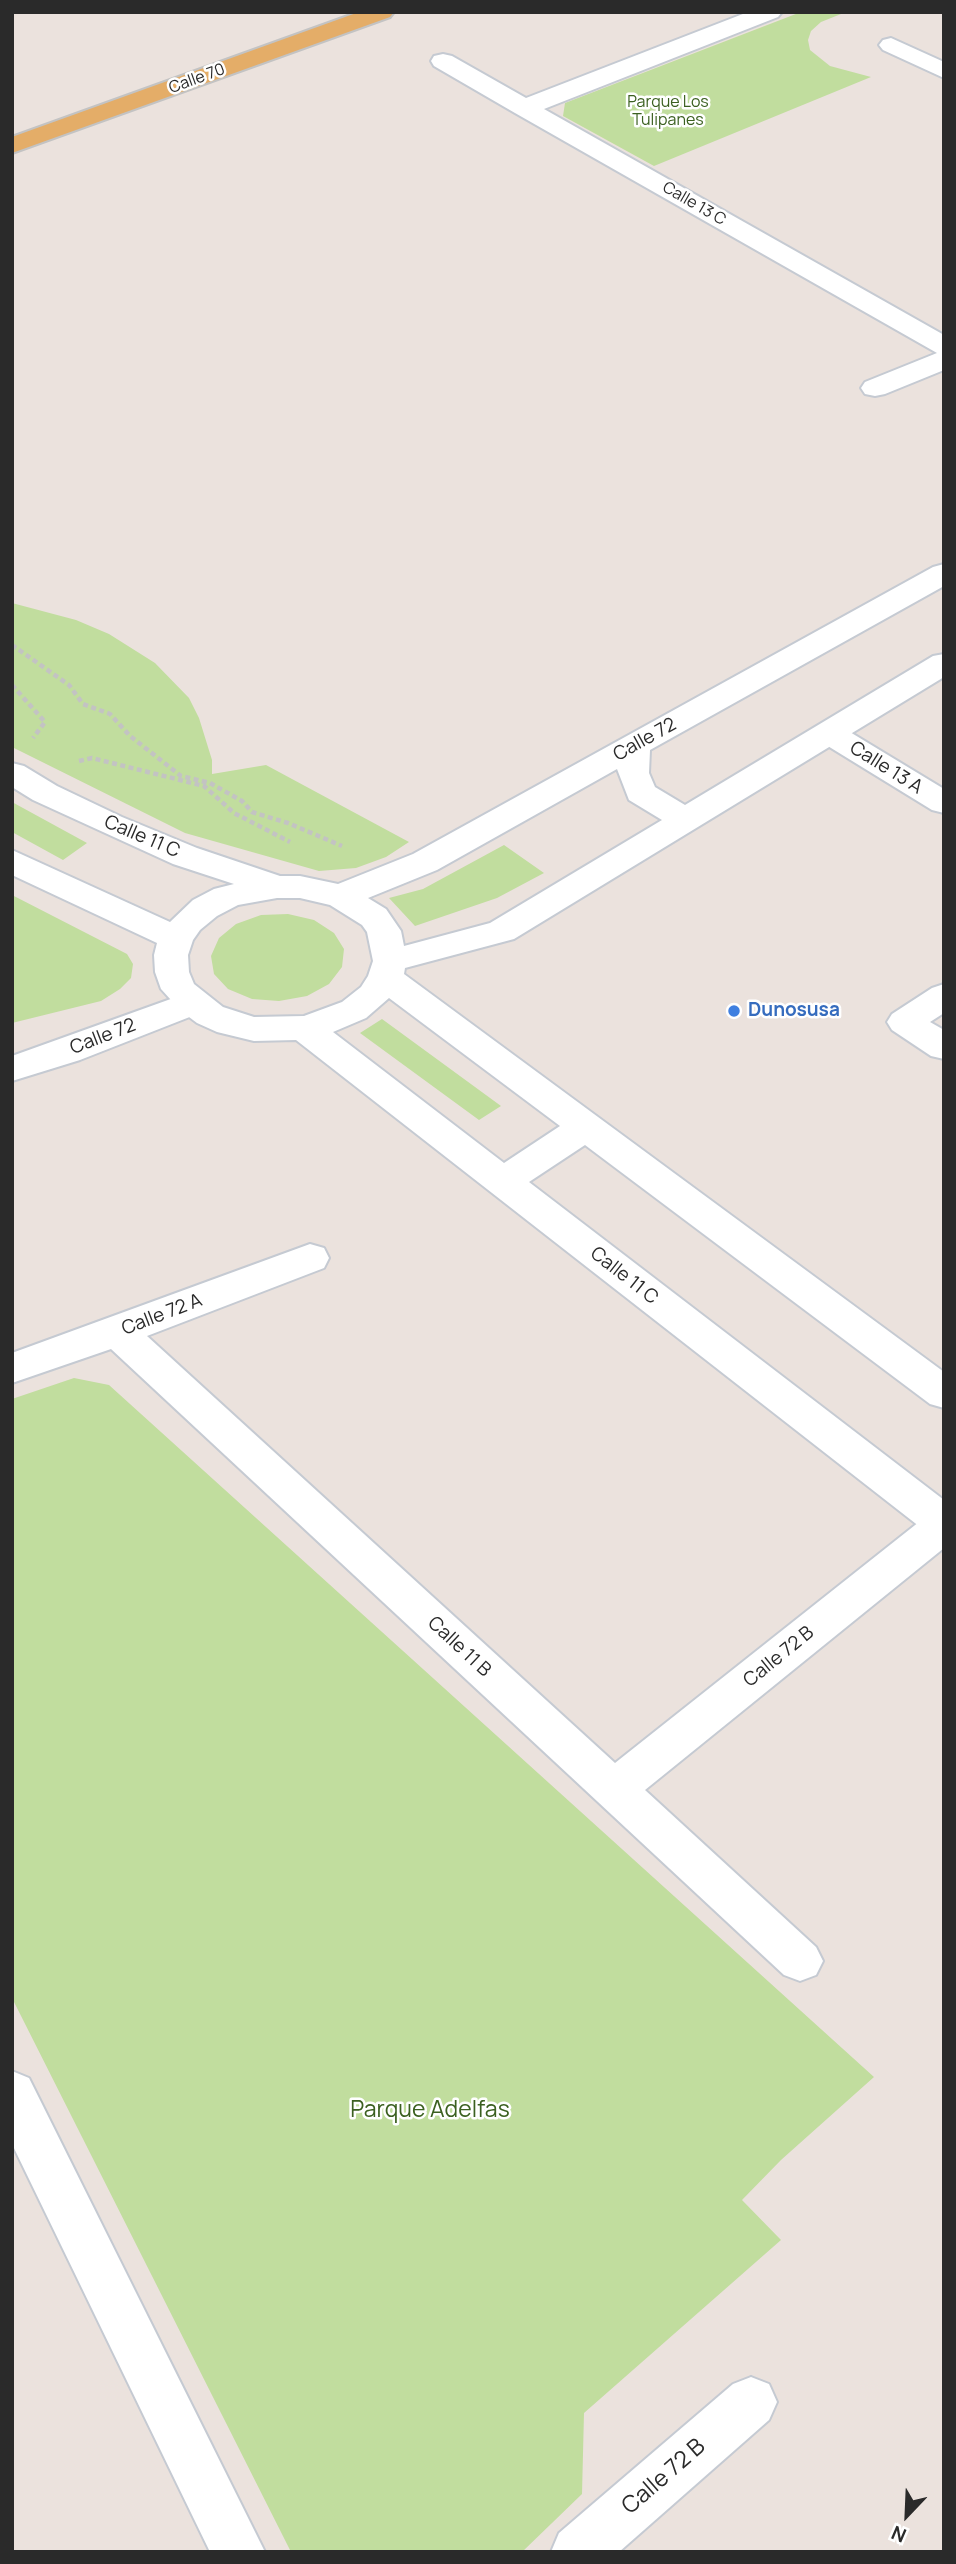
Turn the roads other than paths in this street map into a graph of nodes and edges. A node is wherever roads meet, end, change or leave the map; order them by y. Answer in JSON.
{"nodes":[{"id":1,"x":382,"y":12,"type":"edge"},
{"id":2,"x":770,"y":12,"type":"edge"},
{"id":3,"x":891,"y":45,"type":"dead end"},
{"id":4,"x":443,"y":61,"type":"dead end"},
{"id":5,"x":944,"y":71,"type":"edge"},
{"id":6,"x":524,"y":107,"type":"junction"},
{"id":7,"x":12,"y":145,"type":"edge"},
{"id":8,"x":944,"y":347,"type":"edge"},
{"id":9,"x":944,"y":360,"type":"edge"},
{"id":10,"x":875,"y":388,"type":"dead end"},
{"id":11,"x":944,"y":573,"type":"edge"},
{"id":12,"x":944,"y":663,"type":"edge"},
{"id":13,"x":829,"y":733,"type":"junction"},
{"id":14,"x":634,"y":746,"type":"junction"},
{"id":15,"x":12,"y":773,"type":"edge"},
{"id":16,"x":944,"y":803,"type":"edge"},
{"id":17,"x":686,"y":820,"type":"junction"},
{"id":18,"x":12,"y":861,"type":"edge"},
{"id":19,"x":277,"y":887,"type":"junction"},
{"id":20,"x":341,"y":896,"type":"junction"},
{"id":21,"x":176,"y":938,"type":"junction"},
{"id":22,"x":388,"y":970,"type":"junction"},
{"id":23,"x":944,"y":996,"type":"edge"},
{"id":24,"x":193,"y":1003,"type":"junction"},
{"id":25,"x":304,"y":1028,"type":"junction"},
{"id":26,"x":944,"y":1047,"type":"edge"},
{"id":27,"x":12,"y":1069,"type":"edge"},
{"id":28,"x":585,"y":1127,"type":"junction"},
{"id":29,"x":502,"y":1182,"type":"junction"},
{"id":30,"x":310,"y":1258,"type":"dead end"},
{"id":31,"x":117,"y":1332,"type":"junction"},
{"id":32,"x":12,"y":1368,"type":"edge"},
{"id":33,"x":944,"y":1393,"type":"edge"},
{"id":34,"x":944,"y":1524,"type":"edge"},
{"id":35,"x":614,"y":1789,"type":"junction"},
{"id":36,"x":800,"y":1961,"type":"dead end"},
{"id":37,"x":12,"y":2093,"type":"edge"},
{"id":38,"x":751,"y":2402,"type":"dead end"},
{"id":39,"x":238,"y":2552,"type":"edge"},
{"id":40,"x":578,"y":2552,"type":"edge"}],
"edges":[{"from":1,"to":7,"type":"main road","name":"Calle 70"},
{"from":2,"to":6,"type":"main road"},
{"from":3,"to":5,"type":"main road"},
{"from":4,"to":6,"type":"main road","name":"Calle 13 C"},
{"from":6,"to":8,"type":"main road","name":"Calle 13 C"},
{"from":9,"to":10,"type":"main road"},
{"from":11,"to":14,"type":"main road","name":"Calle 72"},
{"from":12,"to":13,"type":"main road"},
{"from":13,"to":16,"type":"main road","name":"Calle 13 A"},
{"from":13,"to":17,"type":"main road"},
{"from":14,"to":17,"type":"main road"},
{"from":14,"to":20,"type":"main road","name":"Calle 72"},
{"from":15,"to":19,"type":"main road","name":"Calle 11 C"},
{"from":17,"to":22,"type":"main road"},
{"from":18,"to":21,"type":"main road"},
{"from":19,"to":20,"type":"main road"},
{"from":19,"to":21,"type":"main road"},
{"from":20,"to":22,"type":"main road"},
{"from":21,"to":24,"type":"main road"},
{"from":22,"to":25,"type":"main road"},
{"from":22,"to":28,"type":"main road"},
{"from":23,"to":26,"type":"main road"},
{"from":24,"to":25,"type":"main road"},
{"from":24,"to":27,"type":"main road","name":"Calle 72"},
{"from":25,"to":29,"type":"main road","name":"Calle 11 C"},
{"from":28,"to":29,"type":"main road"},
{"from":28,"to":33,"type":"main road"},
{"from":29,"to":34,"type":"main road","name":"Calle 11 C"},
{"from":30,"to":31,"type":"main road","name":"Calle 72 A"},
{"from":31,"to":32,"type":"main road","name":"Calle 72 A"},
{"from":31,"to":35,"type":"main road","name":"Calle 11 B"},
{"from":34,"to":35,"type":"main road","name":"Calle 72 B"},
{"from":35,"to":36,"type":"main road","name":"Calle 11 B"},
{"from":37,"to":39,"type":"main road"},
{"from":38,"to":40,"type":"main road","name":"Calle 72 B"}]}
